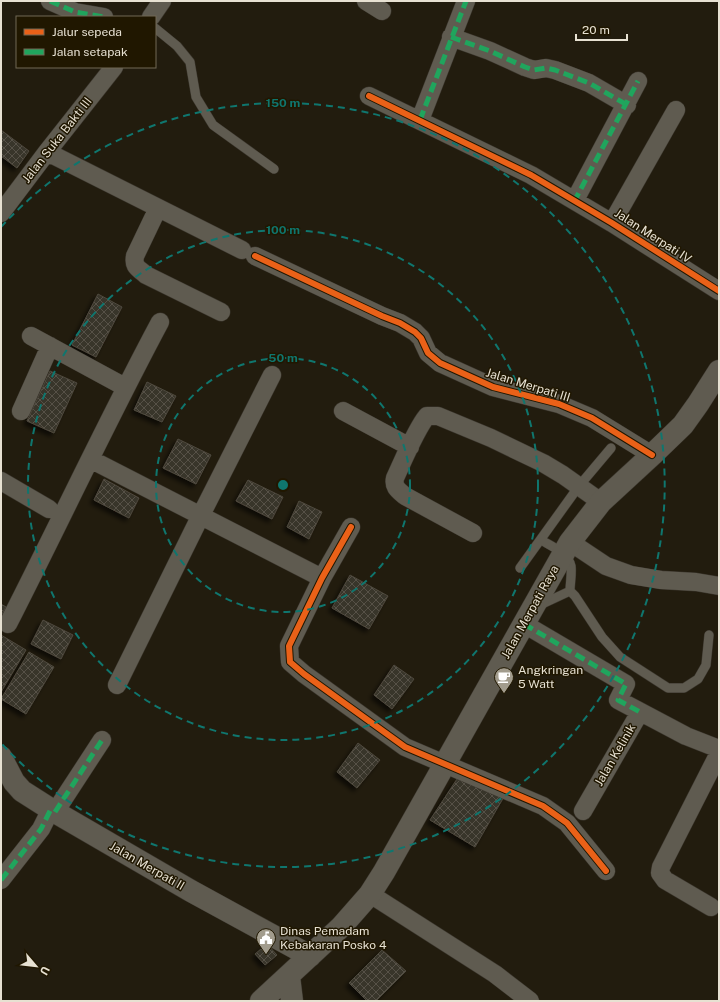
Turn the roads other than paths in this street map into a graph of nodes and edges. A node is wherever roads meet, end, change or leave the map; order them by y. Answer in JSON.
{"nodes":[{"id":1,"x":50,"y":1,"type":"edge"},
{"id":2,"x":162,"y":1,"type":"edge"},
{"id":3,"x":366,"y":1,"type":"edge"},
{"id":4,"x":466,"y":1,"type":"edge"},
{"id":5,"x":382,"y":11,"type":"dead end"},
{"id":6,"x":98,"y":16,"type":"edge"},
{"id":7,"x":153,"y":16,"type":"edge"},
{"id":8,"x":156,"y":29,"type":"edge"},
{"id":9,"x":451,"y":37,"type":"junction"},
{"id":10,"x":113,"y":68,"type":"edge"},
{"id":11,"x":638,"y":81,"type":"dead end"},
{"id":12,"x":369,"y":96,"type":"dead end"},
{"id":13,"x":627,"y":105,"type":"junction"},
{"id":14,"x":676,"y":110,"type":"dead end"},
{"id":15,"x":420,"y":120,"type":"junction"},
{"id":16,"x":47,"y":152,"type":"junction"},
{"id":17,"x":274,"y":169,"type":"dead end"},
{"id":18,"x":576,"y":200,"type":"junction"},
{"id":19,"x":158,"y":208,"type":"junction"},
{"id":20,"x":1,"y":213,"type":"edge"},
{"id":21,"x":612,"y":223,"type":"junction"},
{"id":22,"x":719,"y":291,"type":"edge"},
{"id":23,"x":221,"y":312,"type":"dead end"},
{"id":24,"x":160,"y":322,"type":"dead end"},
{"id":25,"x":31,"y":336,"type":"dead end"},
{"id":26,"x":50,"y":346,"type":"junction"},
{"id":27,"x":719,"y":371,"type":"edge"},
{"id":28,"x":272,"y":375,"type":"dead end"},
{"id":29,"x":125,"y":387,"type":"junction"},
{"id":30,"x":21,"y":411,"type":"dead end"},
{"id":31,"x":343,"y":411,"type":"dead end"},
{"id":32,"x":410,"y":447,"type":"junction"},
{"id":33,"x":611,"y":448,"type":"dead end"},
{"id":34,"x":652,"y":455,"type":"junction"},
{"id":35,"x":90,"y":460,"type":"junction"},
{"id":36,"x":1,"y":481,"type":"edge"},
{"id":37,"x":579,"y":486,"type":"junction"},
{"id":38,"x":601,"y":502,"type":"junction"},
{"id":39,"x":49,"y":509,"type":"dead end"},
{"id":40,"x":201,"y":515,"type":"junction"},
{"id":41,"x":351,"y":527,"type":"dead end"},
{"id":42,"x":473,"y":532,"type":"dead end"},
{"id":43,"x":541,"y":540,"type":"junction"},
{"id":44,"x":566,"y":548,"type":"junction"},
{"id":45,"x":520,"y":568,"type":"dead end"},
{"id":46,"x":322,"y":578,"type":"junction"},
{"id":47,"x":718,"y":584,"type":"edge"},
{"id":48,"x":570,"y":591,"type":"junction"},
{"id":49,"x":528,"y":616,"type":"junction"},
{"id":50,"x":8,"y":624,"type":"dead end"},
{"id":51,"x":709,"y":635,"type":"dead end"},
{"id":52,"x":117,"y":685,"type":"dead end"},
{"id":53,"x":640,"y":712,"type":"junction"},
{"id":54,"x":102,"y":740,"type":"dead end"},
{"id":55,"x":719,"y":749,"type":"edge"},
{"id":56,"x":719,"y":753,"type":"edge"},
{"id":57,"x":1,"y":757,"type":"edge"},
{"id":58,"x":444,"y":764,"type":"junction"},
{"id":59,"x":53,"y":811,"type":"junction"},
{"id":60,"x":583,"y":811,"type":"dead end"},
{"id":61,"x":606,"y":871,"type":"dead end"},
{"id":62,"x":1,"y":880,"type":"edge"},
{"id":63,"x":370,"y":894,"type":"junction"},
{"id":64,"x":711,"y":907,"type":"dead end"},
{"id":65,"x":310,"y":956,"type":"junction"},
{"id":66,"x":289,"y":976,"type":"junction"},
{"id":67,"x":261,"y":1001,"type":"edge"},
{"id":68,"x":292,"y":1001,"type":"edge"},
{"id":69,"x":530,"y":1001,"type":"edge"}],
"edges":[{"from":1,"to":6,"type":"street"},
{"from":2,"to":7,"type":"street"},
{"from":3,"to":5,"type":"street"},
{"from":4,"to":9,"type":"street"},
{"from":8,"to":17,"type":"lane"},
{"from":9,"to":13,"type":"street"},
{"from":9,"to":15,"type":"street"},
{"from":10,"to":16,"type":"street","name":"Jalan Suka Bakti III"},
{"from":11,"to":13,"type":"street"},
{"from":12,"to":15,"type":"street","name":"Jalan Merpati IV"},
{"from":13,"to":18,"type":"street"},
{"from":14,"to":21,"type":"street"},
{"from":15,"to":18,"type":"street","name":"Jalan Merpati IV"},
{"from":16,"to":19,"type":"street","name":"Jalan Merpati III"},
{"from":16,"to":20,"type":"street","name":"Jalan Suka Bakti III"},
{"from":18,"to":21,"type":"street","name":"Jalan Merpati IV"},
{"from":19,"to":23,"type":"street"},
{"from":19,"to":34,"type":"street","name":"Jalan Merpati III"},
{"from":21,"to":22,"type":"street","name":"Jalan Merpati IV"},
{"from":24,"to":29,"type":"street"},
{"from":25,"to":26,"type":"street"},
{"from":26,"to":29,"type":"street"},
{"from":26,"to":30,"type":"street"},
{"from":27,"to":34,"type":"main road","name":"Jalan Merpati Raya"},
{"from":28,"to":40,"type":"street"},
{"from":29,"to":35,"type":"street"},
{"from":31,"to":32,"type":"street"},
{"from":32,"to":37,"type":"street"},
{"from":32,"to":42,"type":"street"},
{"from":33,"to":37,"type":"lane"},
{"from":34,"to":38,"type":"main road","name":"Jalan Merpati Raya"},
{"from":35,"to":40,"type":"street"},
{"from":35,"to":50,"type":"street"},
{"from":36,"to":39,"type":"street"},
{"from":37,"to":38,"type":"street"},
{"from":37,"to":43,"type":"lane"},
{"from":38,"to":44,"type":"main road","name":"Jalan Merpati Raya"},
{"from":40,"to":46,"type":"street"},
{"from":40,"to":52,"type":"street"},
{"from":41,"to":46,"type":"street"},
{"from":43,"to":44,"type":"lane"},
{"from":43,"to":45,"type":"lane"},
{"from":44,"to":47,"type":"street"},
{"from":44,"to":48,"type":"lane"},
{"from":44,"to":49,"type":"main road","name":"Jalan Merpati Raya"},
{"from":46,"to":58,"type":"street"},
{"from":48,"to":49,"type":"lane"},
{"from":48,"to":51,"type":"lane"},
{"from":49,"to":53,"type":"street"},
{"from":49,"to":58,"type":"main road","name":"Jalan Merpati Raya"},
{"from":53,"to":55,"type":"street","name":"Jalan Kelinik"},
{"from":53,"to":60,"type":"street","name":"Jalan Kelinik"},
{"from":54,"to":59,"type":"street"},
{"from":56,"to":64,"type":"street"},
{"from":57,"to":59,"type":"main road","name":"Jalan Merpati II"},
{"from":58,"to":61,"type":"street"},
{"from":58,"to":63,"type":"main road","name":"Jalan Merpati Raya"},
{"from":59,"to":62,"type":"street"},
{"from":59,"to":65,"type":"main road","name":"Jalan Merpati II"},
{"from":63,"to":65,"type":"main road","name":"Jalan Merpati Raya"},
{"from":63,"to":69,"type":"street"},
{"from":65,"to":66,"type":"main road","name":"Jalan Merpati Raya"},
{"from":66,"to":67,"type":"main road","name":"Jalan Merpati Raya"},
{"from":66,"to":68,"type":"main road"}]}
